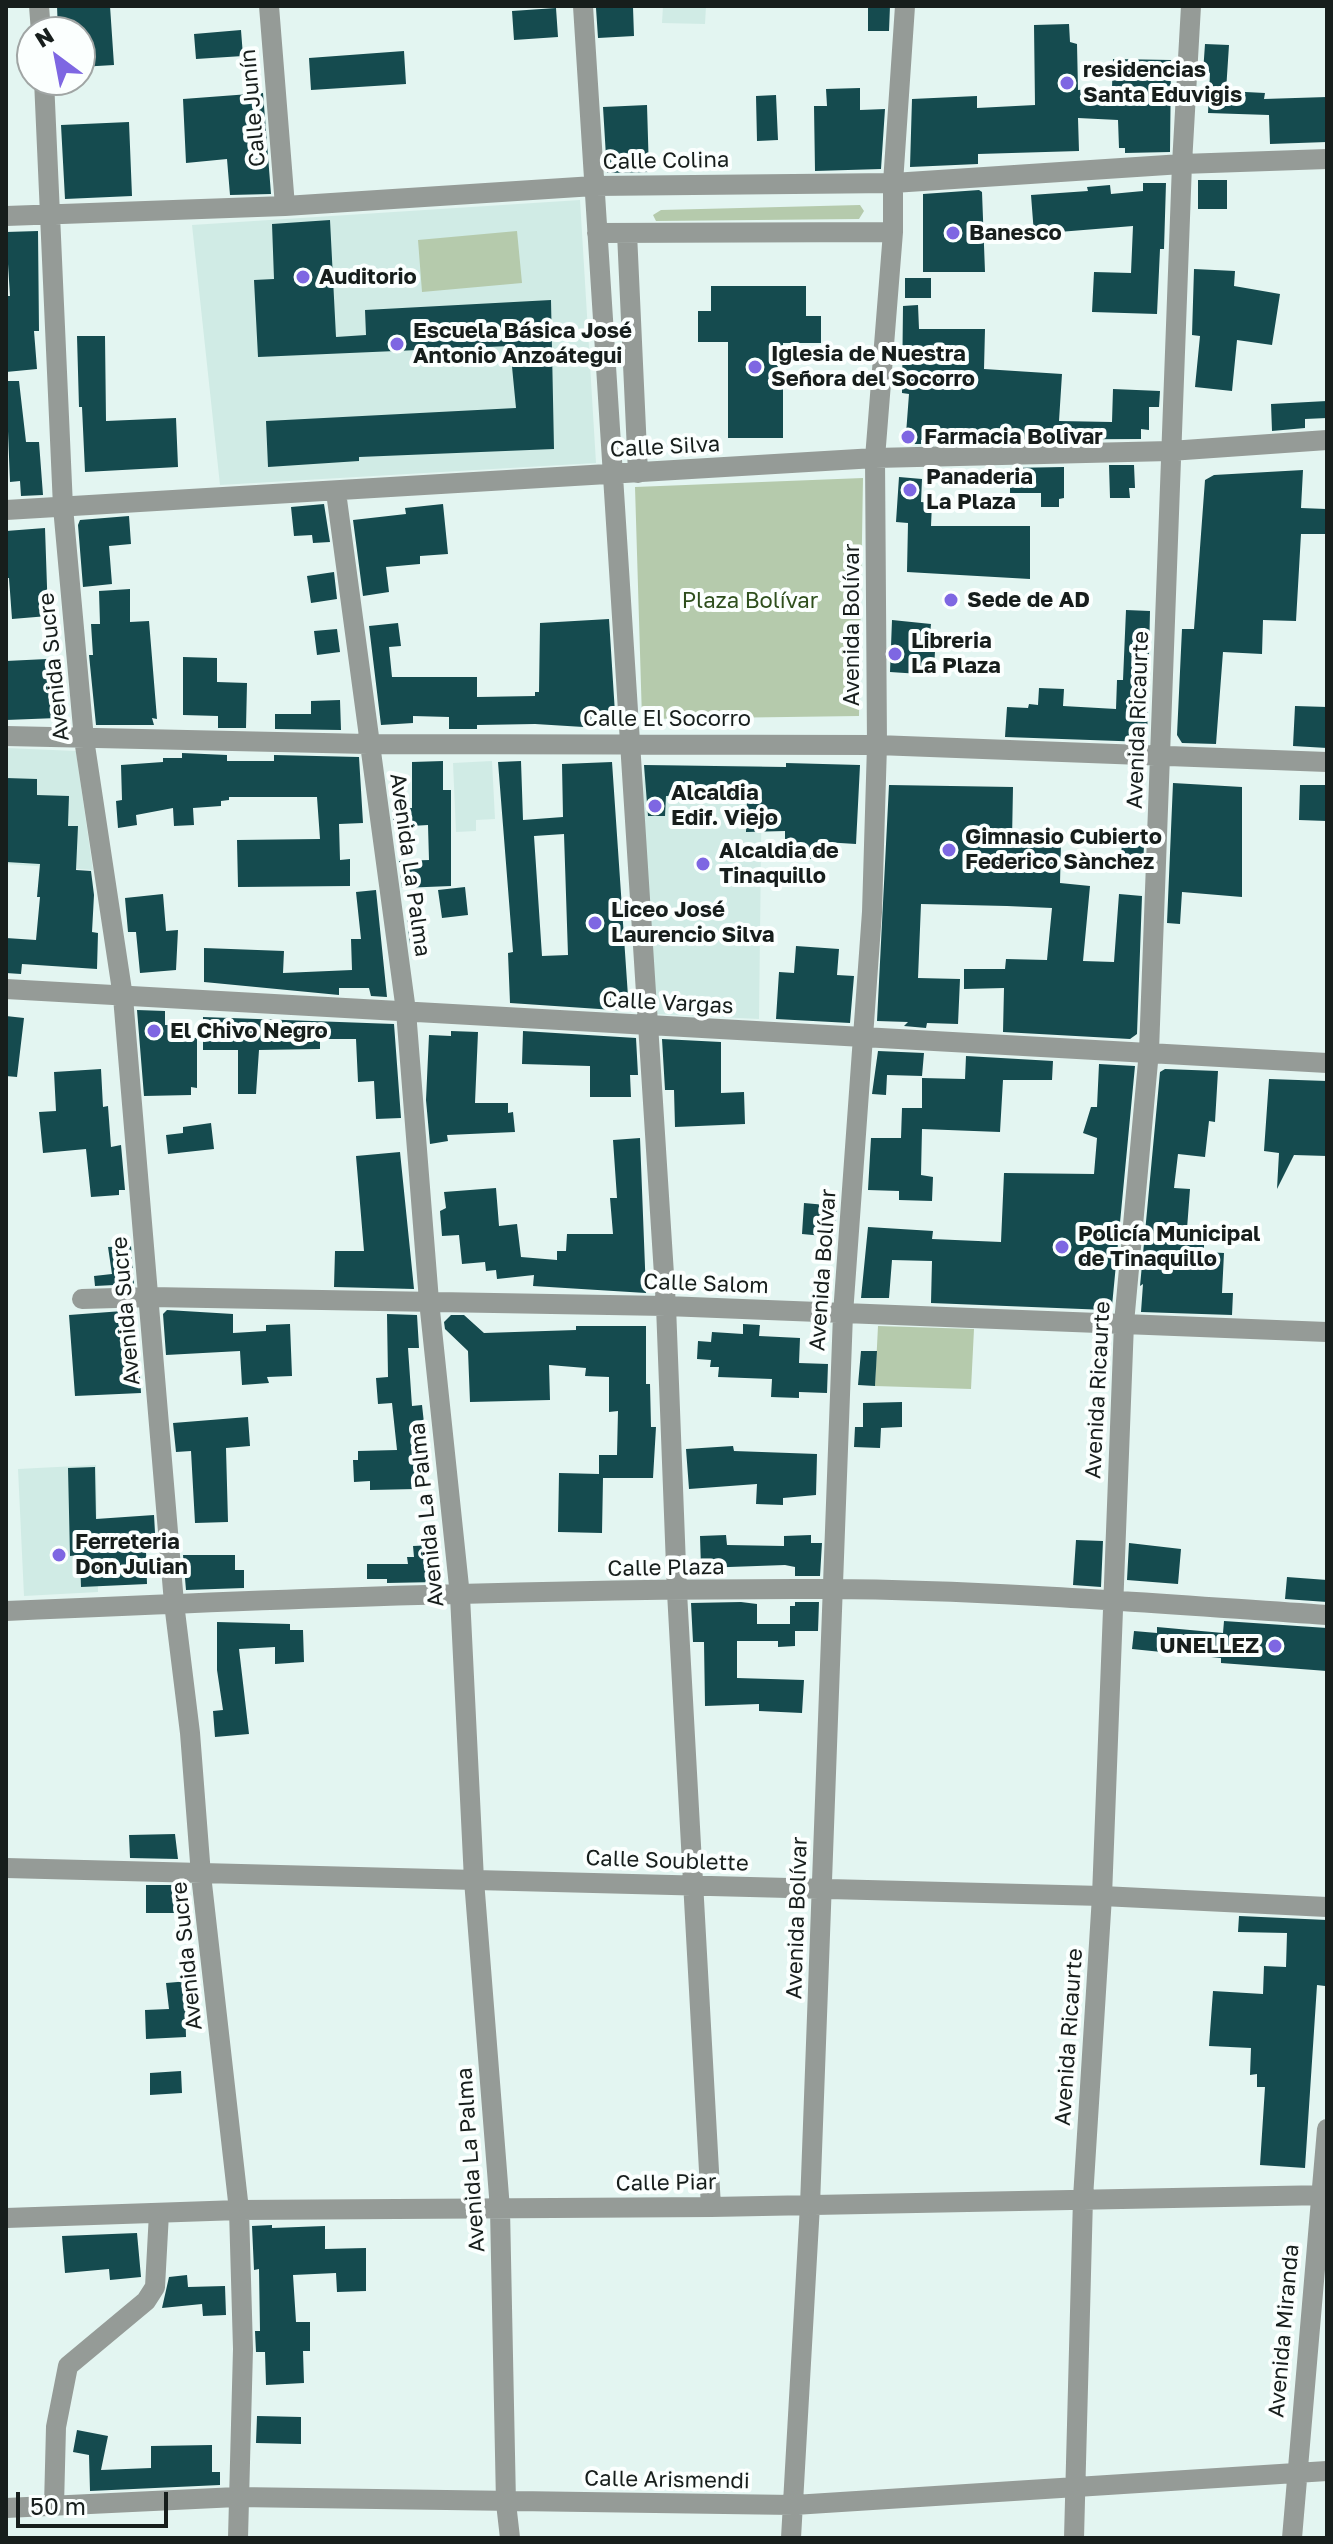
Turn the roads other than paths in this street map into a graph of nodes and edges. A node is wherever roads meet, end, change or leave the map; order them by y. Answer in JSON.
{"nodes":[{"id":1,"x":269,"y":6,"type":"edge"},
{"id":2,"x":583,"y":6,"type":"edge"},
{"id":3,"x":905,"y":6,"type":"edge"},
{"id":4,"x":1191,"y":6,"type":"edge"},
{"id":5,"x":45,"y":96,"type":"edge"},
{"id":6,"x":1327,"y":159,"type":"edge"},
{"id":7,"x":1182,"y":164,"type":"junction"},
{"id":8,"x":893,"y":183,"type":"junction"},
{"id":9,"x":594,"y":186,"type":"junction"},
{"id":10,"x":285,"y":206,"type":"junction"},
{"id":11,"x":52,"y":214,"type":"junction"},
{"id":12,"x":6,"y":216,"type":"edge"},
{"id":13,"x":893,"y":232,"type":"junction"},
{"id":14,"x":597,"y":233,"type":"junction"},
{"id":15,"x":627,"y":233,"type":"junction"},
{"id":16,"x":1327,"y":440,"type":"edge"},
{"id":17,"x":1170,"y":451,"type":"junction"},
{"id":18,"x":875,"y":458,"type":"junction"},
{"id":19,"x":638,"y":473,"type":"junction"},
{"id":20,"x":611,"y":475,"type":"junction"},
{"id":21,"x":336,"y":492,"type":"junction"},
{"id":22,"x":63,"y":507,"type":"junction"},
{"id":23,"x":6,"y":510,"type":"edge"},
{"id":24,"x":6,"y":736,"type":"edge"},
{"id":25,"x":84,"y":739,"type":"junction"},
{"id":26,"x":631,"y":742,"type":"junction"},
{"id":27,"x":368,"y":744,"type":"junction"},
{"id":28,"x":877,"y":745,"type":"junction"},
{"id":29,"x":1162,"y":758,"type":"junction"},
{"id":30,"x":1327,"y":762,"type":"edge"},
{"id":31,"x":6,"y":989,"type":"edge"},
{"id":32,"x":123,"y":997,"type":"junction"},
{"id":33,"x":406,"y":1011,"type":"junction"},
{"id":34,"x":647,"y":1026,"type":"junction"},
{"id":35,"x":865,"y":1038,"type":"junction"},
{"id":36,"x":1149,"y":1051,"type":"junction"},
{"id":37,"x":1327,"y":1063,"type":"edge"},
{"id":38,"x":150,"y":1297,"type":"junction"},
{"id":39,"x":82,"y":1299,"type":"dead end"},
{"id":40,"x":429,"y":1301,"type":"junction"},
{"id":41,"x":666,"y":1306,"type":"junction"},
{"id":42,"x":843,"y":1314,"type":"junction"},
{"id":43,"x":1124,"y":1323,"type":"junction"},
{"id":44,"x":1327,"y":1332,"type":"edge"},
{"id":45,"x":832,"y":1589,"type":"junction"},
{"id":46,"x":677,"y":1592,"type":"junction"},
{"id":47,"x":460,"y":1596,"type":"junction"},
{"id":48,"x":1113,"y":1600,"type":"junction"},
{"id":49,"x":174,"y":1603,"type":"junction"},
{"id":50,"x":6,"y":1611,"type":"edge"},
{"id":51,"x":1327,"y":1615,"type":"edge"},
{"id":52,"x":6,"y":1868,"type":"edge"},
{"id":53,"x":201,"y":1875,"type":"junction"},
{"id":54,"x":474,"y":1880,"type":"junction"},
{"id":55,"x":695,"y":1885,"type":"junction"},
{"id":56,"x":822,"y":1891,"type":"junction"},
{"id":57,"x":1102,"y":1896,"type":"junction"},
{"id":58,"x":1327,"y":1907,"type":"edge"},
{"id":59,"x":1327,"y":2129,"type":"edge"},
{"id":60,"x":1324,"y":2195,"type":"edge"},
{"id":61,"x":1083,"y":2198,"type":"junction"},
{"id":62,"x":810,"y":2205,"type":"junction"},
{"id":63,"x":711,"y":2207,"type":"junction"},
{"id":64,"x":500,"y":2209,"type":"junction"},
{"id":65,"x":239,"y":2210,"type":"junction"},
{"id":66,"x":159,"y":2213,"type":"junction"},
{"id":67,"x":6,"y":2218,"type":"edge"},
{"id":68,"x":1296,"y":2471,"type":"junction"},
{"id":69,"x":1327,"y":2471,"type":"edge"},
{"id":70,"x":1074,"y":2485,"type":"junction"},
{"id":71,"x":237,"y":2497,"type":"junction"},
{"id":72,"x":506,"y":2503,"type":"junction"},
{"id":73,"x":794,"y":2505,"type":"junction"},
{"id":74,"x":54,"y":2506,"type":"junction"},
{"id":75,"x":6,"y":2508,"type":"edge"},
{"id":76,"x":238,"y":2538,"type":"edge"},
{"id":77,"x":510,"y":2538,"type":"edge"},
{"id":78,"x":791,"y":2538,"type":"edge"},
{"id":79,"x":1074,"y":2538,"type":"edge"},
{"id":80,"x":1292,"y":2538,"type":"edge"}],
"edges":[{"from":1,"to":10,"type":"street","name":"Calle Junín"},
{"from":2,"to":9,"type":"street"},
{"from":3,"to":8,"type":"street","name":"Avenida Bolívar"},
{"from":4,"to":7,"type":"street","name":"Avenida Ricaurte"},
{"from":5,"to":11,"type":"street","name":"Avenida Sucre"},
{"from":6,"to":7,"type":"street","name":"Calle Colina"},
{"from":7,"to":8,"type":"street","name":"Calle Colina"},
{"from":7,"to":17,"type":"street","name":"Avenida Ricaurte"},
{"from":8,"to":9,"type":"street","name":"Calle Colina"},
{"from":8,"to":13,"type":"street","name":"Avenida Bolívar"},
{"from":9,"to":10,"type":"street","name":"Calle Colina"},
{"from":9,"to":14,"type":"street"},
{"from":10,"to":11,"type":"street","name":"Calle Colina"},
{"from":11,"to":12,"type":"street","name":"Calle Colina"},
{"from":11,"to":22,"type":"street","name":"Avenida Sucre"},
{"from":13,"to":15,"type":"street"},
{"from":13,"to":18,"type":"street","name":"Avenida Bolívar"},
{"from":14,"to":15,"type":"street"},
{"from":14,"to":20,"type":"street"},
{"from":15,"to":19,"type":"street"},
{"from":16,"to":17,"type":"street","name":"Calle Silva"},
{"from":17,"to":18,"type":"street","name":"Calle Silva"},
{"from":17,"to":29,"type":"street","name":"Avenida Ricaurte"},
{"from":18,"to":19,"type":"street","name":"Calle Silva"},
{"from":18,"to":28,"type":"street","name":"Avenida Bolívar"},
{"from":19,"to":20,"type":"street","name":"Calle Silva"},
{"from":20,"to":21,"type":"street","name":"Calle Silva"},
{"from":20,"to":26,"type":"street"},
{"from":21,"to":22,"type":"street","name":"Calle Silva"},
{"from":21,"to":27,"type":"street","name":"Avenida La Palma"},
{"from":22,"to":23,"type":"street","name":"Calle Silva"},
{"from":22,"to":25,"type":"street","name":"Avenida Sucre"},
{"from":24,"to":25,"type":"street","name":"Calle El Socorro"},
{"from":25,"to":27,"type":"street","name":"Calle El Socorro"},
{"from":25,"to":32,"type":"street","name":"Avenida Sucre"},
{"from":26,"to":27,"type":"street","name":"Calle El Socorro"},
{"from":26,"to":28,"type":"street","name":"Calle El Socorro"},
{"from":26,"to":34,"type":"street"},
{"from":27,"to":33,"type":"street","name":"Avenida La Palma"},
{"from":28,"to":29,"type":"street","name":"Calle El Socorro"},
{"from":28,"to":35,"type":"street","name":"Avenida Bolívar"},
{"from":29,"to":30,"type":"street","name":"Calle El Socorro"},
{"from":29,"to":36,"type":"street","name":"Avenida Ricaurte"},
{"from":31,"to":32,"type":"street","name":"Calle Vargas"},
{"from":32,"to":33,"type":"street","name":"Calle Vargas"},
{"from":32,"to":38,"type":"street","name":"Avenida Sucre"},
{"from":33,"to":34,"type":"street","name":"Calle Vargas"},
{"from":33,"to":40,"type":"street","name":"Avenida La Palma"},
{"from":34,"to":35,"type":"street","name":"Calle Vargas"},
{"from":34,"to":41,"type":"street"},
{"from":35,"to":36,"type":"street","name":"Calle Vargas"},
{"from":35,"to":42,"type":"street","name":"Avenida Bolívar"},
{"from":36,"to":37,"type":"street","name":"Calle Vargas"},
{"from":36,"to":43,"type":"street","name":"Avenida Ricaurte"},
{"from":38,"to":39,"type":"street","name":"Calle Salom"},
{"from":38,"to":40,"type":"street","name":"Calle Salom"},
{"from":38,"to":49,"type":"street","name":"Avenida Sucre"},
{"from":40,"to":41,"type":"street","name":"Calle Salom"},
{"from":40,"to":47,"type":"street","name":"Avenida La Palma"},
{"from":41,"to":42,"type":"street","name":"Calle Salom"},
{"from":41,"to":46,"type":"street"},
{"from":42,"to":43,"type":"street","name":"Calle Salom"},
{"from":42,"to":45,"type":"street","name":"Avenida Bolívar"},
{"from":43,"to":44,"type":"street","name":"Calle Salom"},
{"from":43,"to":48,"type":"street","name":"Avenida Ricaurte"},
{"from":45,"to":46,"type":"street","name":"Calle Plaza"},
{"from":45,"to":48,"type":"street","name":"Calle Plaza"},
{"from":45,"to":56,"type":"street","name":"Avenida Bolívar"},
{"from":46,"to":47,"type":"street","name":"Calle Plaza"},
{"from":46,"to":55,"type":"street"},
{"from":47,"to":49,"type":"street","name":"Calle Plaza"},
{"from":47,"to":54,"type":"street","name":"Avenida La Palma"},
{"from":48,"to":51,"type":"street","name":"Calle Plaza"},
{"from":48,"to":57,"type":"street","name":"Avenida Ricaurte"},
{"from":49,"to":50,"type":"street","name":"Calle Plaza"},
{"from":49,"to":53,"type":"street","name":"Avenida Sucre"},
{"from":52,"to":53,"type":"street","name":"Calle Soublette"},
{"from":53,"to":54,"type":"street","name":"Calle Soublette"},
{"from":53,"to":65,"type":"street","name":"Avenida Sucre"},
{"from":54,"to":55,"type":"street","name":"Calle Soublette"},
{"from":54,"to":64,"type":"street","name":"Avenida La Palma"},
{"from":55,"to":56,"type":"street","name":"Calle Soublette"},
{"from":55,"to":63,"type":"street"},
{"from":56,"to":57,"type":"street","name":"Calle Soublette"},
{"from":56,"to":62,"type":"street","name":"Avenida Bolívar"},
{"from":57,"to":58,"type":"street","name":"Calle Soublette"},
{"from":57,"to":61,"type":"street","name":"Avenida Ricaurte"},
{"from":59,"to":60,"type":"street","name":"Avenida Miranda"},
{"from":60,"to":61,"type":"street","name":"Calle Piar"},
{"from":60,"to":68,"type":"street","name":"Avenida Miranda"},
{"from":61,"to":62,"type":"street","name":"Calle Piar"},
{"from":61,"to":70,"type":"street","name":"Avenida Ricaurte"},
{"from":62,"to":63,"type":"street","name":"Calle Piar"},
{"from":62,"to":73,"type":"street","name":"Avenida Bolívar"},
{"from":63,"to":64,"type":"street","name":"Calle Piar"},
{"from":64,"to":65,"type":"street","name":"Calle Piar"},
{"from":64,"to":72,"type":"street","name":"Avenida La Palma"},
{"from":65,"to":66,"type":"street","name":"Calle Piar"},
{"from":65,"to":71,"type":"street","name":"Avenida Sucre"},
{"from":66,"to":67,"type":"street","name":"Calle Piar"},
{"from":66,"to":74,"type":"street"},
{"from":68,"to":69,"type":"street","name":"Calle Arismendi"},
{"from":68,"to":70,"type":"street","name":"Calle Arismendi"},
{"from":68,"to":80,"type":"street","name":"Avenida Miranda"},
{"from":70,"to":73,"type":"street","name":"Calle Arismendi"},
{"from":70,"to":79,"type":"street","name":"Avenida Ricaurte"},
{"from":71,"to":72,"type":"street","name":"Calle Arismendi"},
{"from":71,"to":74,"type":"street","name":"Calle Arismendi"},
{"from":71,"to":76,"type":"street","name":"Avenida Sucre"},
{"from":72,"to":73,"type":"street","name":"Calle Arismendi"},
{"from":72,"to":77,"type":"street","name":"Avenida La Palma"},
{"from":73,"to":78,"type":"street","name":"Avenida Bolívar"},
{"from":74,"to":75,"type":"street","name":"Calle Arismendi"}]}
